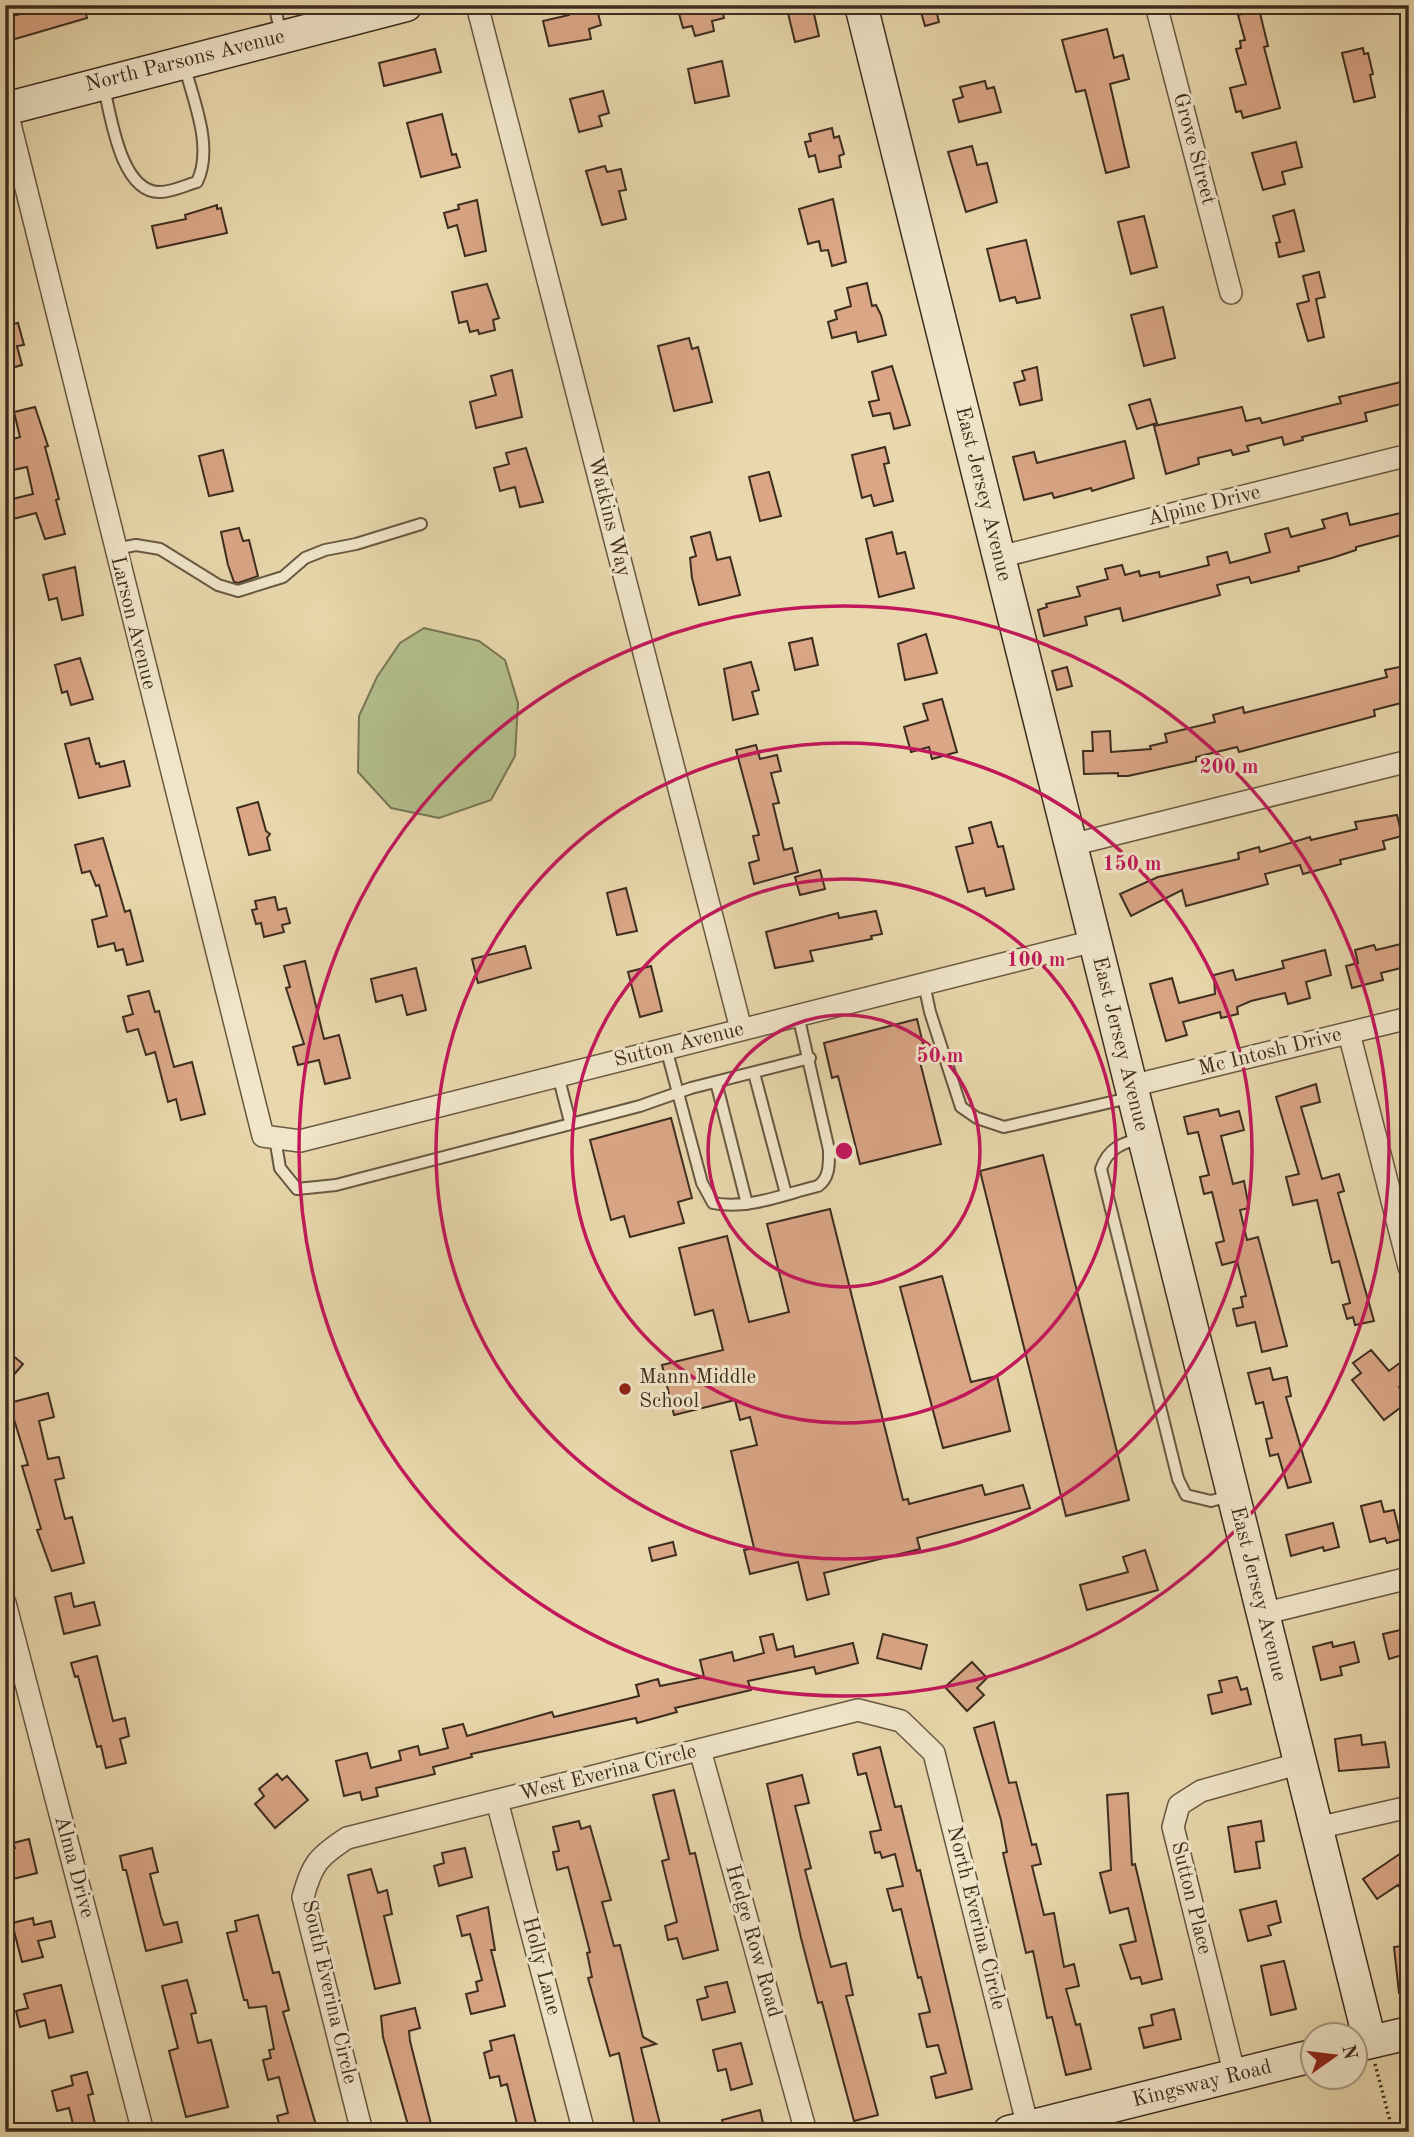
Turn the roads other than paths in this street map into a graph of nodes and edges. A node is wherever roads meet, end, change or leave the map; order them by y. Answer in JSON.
{"nodes":[{"id":1,"x":274,"y":5,"type":"edge"},
{"id":2,"x":407,"y":5,"type":"edge"},
{"id":3,"x":477,"y":5,"type":"edge"},
{"id":4,"x":861,"y":5,"type":"edge"},
{"id":5,"x":1156,"y":5,"type":"edge"},
{"id":6,"x":282,"y":37,"type":"junction"},
{"id":7,"x":184,"y":61,"type":"junction"},
{"id":8,"x":102,"y":82,"type":"junction"},
{"id":9,"x":6,"y":109,"type":"edge"},
{"id":10,"x":1231,"y":293,"type":"dead end"},
{"id":11,"x":1409,"y":454,"type":"edge"},
{"id":12,"x":421,"y":524,"type":"dead end"},
{"id":13,"x":115,"y":549,"type":"junction"},
{"id":14,"x":999,"y":557,"type":"junction"},
{"id":15,"x":1409,"y":761,"type":"edge"},
{"id":16,"x":1070,"y":845,"type":"junction"},
{"id":17,"x":1094,"y":941,"type":"junction"},
{"id":18,"x":924,"y":984,"type":"junction"},
{"id":19,"x":798,"y":1015,"type":"junction"},
{"id":20,"x":1409,"y":1017,"type":"edge"},
{"id":21,"x":741,"y":1030,"type":"junction"},
{"id":22,"x":1349,"y":1033,"type":"junction"},
{"id":23,"x":666,"y":1048,"type":"junction"},
{"id":24,"x":810,"y":1058,"type":"junction"},
{"id":25,"x":754,"y":1073,"type":"junction"},
{"id":26,"x":558,"y":1075,"type":"junction"},
{"id":27,"x":716,"y":1082,"type":"junction"},
{"id":28,"x":1132,"y":1092,"type":"junction"},
{"id":29,"x":677,"y":1094,"type":"junction"},
{"id":30,"x":570,"y":1122,"type":"junction"},
{"id":31,"x":269,"y":1137,"type":"junction"},
{"id":32,"x":1143,"y":1137,"type":"junction"},
{"id":33,"x":786,"y":1194,"type":"junction"},
{"id":34,"x":747,"y":1204,"type":"junction"},
{"id":35,"x":1409,"y":1267,"type":"edge"},
{"id":36,"x":1233,"y":1495,"type":"junction"},
{"id":37,"x":1409,"y":1578,"type":"edge"},
{"id":38,"x":5,"y":1603,"type":"edge"},
{"id":39,"x":1262,"y":1614,"type":"junction"},
{"id":40,"x":901,"y":1721,"type":"joint"},
{"id":41,"x":700,"y":1751,"type":"junction"},
{"id":42,"x":1301,"y":1763,"type":"junction"},
{"id":43,"x":497,"y":1801,"type":"junction"},
{"id":44,"x":1409,"y":1807,"type":"edge"},
{"id":45,"x":1317,"y":1828,"type":"junction"},
{"id":46,"x":320,"y":1856,"type":"joint"},
{"id":47,"x":1357,"y":2022,"type":"edge"},
{"id":48,"x":1409,"y":2033,"type":"edge"},
{"id":49,"x":1368,"y":2043,"type":"edge"},
{"id":50,"x":1298,"y":2060,"type":"edge"},
{"id":51,"x":1235,"y":2076,"type":"junction"},
{"id":52,"x":1081,"y":2123,"type":"edge"},
{"id":53,"x":1019,"y":2129,"type":"edge"},
{"id":54,"x":143,"y":2132,"type":"edge"},
{"id":55,"x":362,"y":2132,"type":"edge"},
{"id":56,"x":584,"y":2132,"type":"edge"},
{"id":57,"x":806,"y":2132,"type":"edge"}],
"edges":[{"from":1,"to":6,"type":"lane"},
{"from":2,"to":6,"type":"street","name":"North Parsons Avenue"},
{"from":3,"to":21,"type":"street","name":"Watkins Way"},
{"from":4,"to":14,"type":"street","name":"East Jersey Avenue"},
{"from":5,"to":10,"type":"street","name":"Grove Street"},
{"from":6,"to":7,"type":"street","name":"North Parsons Avenue"},
{"from":7,"to":8,"type":"street","name":"North Parsons Avenue"},
{"from":7,"to":8,"type":"lane"},
{"from":8,"to":9,"type":"street","name":"North Parsons Avenue"},
{"from":9,"to":13,"type":"street","name":"Larson Avenue"},
{"from":11,"to":14,"type":"street","name":"Alpine Drive"},
{"from":12,"to":13,"type":"lane"},
{"from":13,"to":31,"type":"street","name":"Larson Avenue"},
{"from":14,"to":16,"type":"street","name":"East Jersey Avenue"},
{"from":15,"to":16,"type":"street"},
{"from":16,"to":17,"type":"street","name":"East Jersey Avenue"},
{"from":17,"to":18,"type":"street","name":"Sutton Avenue"},
{"from":17,"to":28,"type":"street","name":"East Jersey Avenue"},
{"from":18,"to":19,"type":"street","name":"Sutton Avenue"},
{"from":18,"to":28,"type":"lane"},
{"from":19,"to":21,"type":"street","name":"Sutton Avenue"},
{"from":19,"to":24,"type":"lane"},
{"from":20,"to":22,"type":"street","name":"Mc Intosh Drive"},
{"from":21,"to":23,"type":"street","name":"Sutton Avenue"},
{"from":22,"to":28,"type":"street","name":"Mc Intosh Drive"},
{"from":22,"to":35,"type":"street"},
{"from":23,"to":26,"type":"street","name":"Sutton Avenue"},
{"from":23,"to":29,"type":"lane"},
{"from":24,"to":25,"type":"lane"},
{"from":24,"to":33,"type":"lane"},
{"from":25,"to":27,"type":"lane"},
{"from":25,"to":33,"type":"lane"},
{"from":26,"to":30,"type":"lane"},
{"from":26,"to":31,"type":"street","name":"Sutton Avenue"},
{"from":27,"to":29,"type":"lane"},
{"from":27,"to":34,"type":"lane"},
{"from":28,"to":32,"type":"street","name":"East Jersey Avenue"},
{"from":29,"to":30,"type":"lane"},
{"from":29,"to":34,"type":"lane"},
{"from":30,"to":31,"type":"lane"},
{"from":32,"to":36,"type":"street","name":"East Jersey Avenue"},
{"from":32,"to":36,"type":"lane"},
{"from":33,"to":34,"type":"lane"},
{"from":36,"to":39,"type":"street","name":"East Jersey Avenue"},
{"from":37,"to":39,"type":"street"},
{"from":38,"to":54,"type":"street","name":"Alma Drive"},
{"from":39,"to":42,"type":"street","name":"East Jersey Avenue"},
{"from":40,"to":41,"type":"street","name":"West Everina Circle"},
{"from":40,"to":53,"type":"street","name":"North Everina Circle"},
{"from":41,"to":43,"type":"street","name":"West Everina Circle"},
{"from":41,"to":57,"type":"street","name":"Hedge Row Road"},
{"from":42,"to":45,"type":"street","name":"East Jersey Avenue"},
{"from":42,"to":51,"type":"street","name":"Sutton Place"},
{"from":43,"to":46,"type":"street","name":"West Everina Circle"},
{"from":43,"to":56,"type":"street","name":"Holly Lane"},
{"from":44,"to":45,"type":"street"},
{"from":45,"to":47,"type":"street","name":"East Jersey Avenue"},
{"from":46,"to":55,"type":"street","name":"South Everina Circle"},
{"from":48,"to":49,"type":"street"},
{"from":50,"to":51,"type":"street","name":"Kingsway Road"},
{"from":51,"to":52,"type":"street","name":"Kingsway Road"},
{"from":52,"to":53,"type":"street","name":"Kingsway Road"}]}
